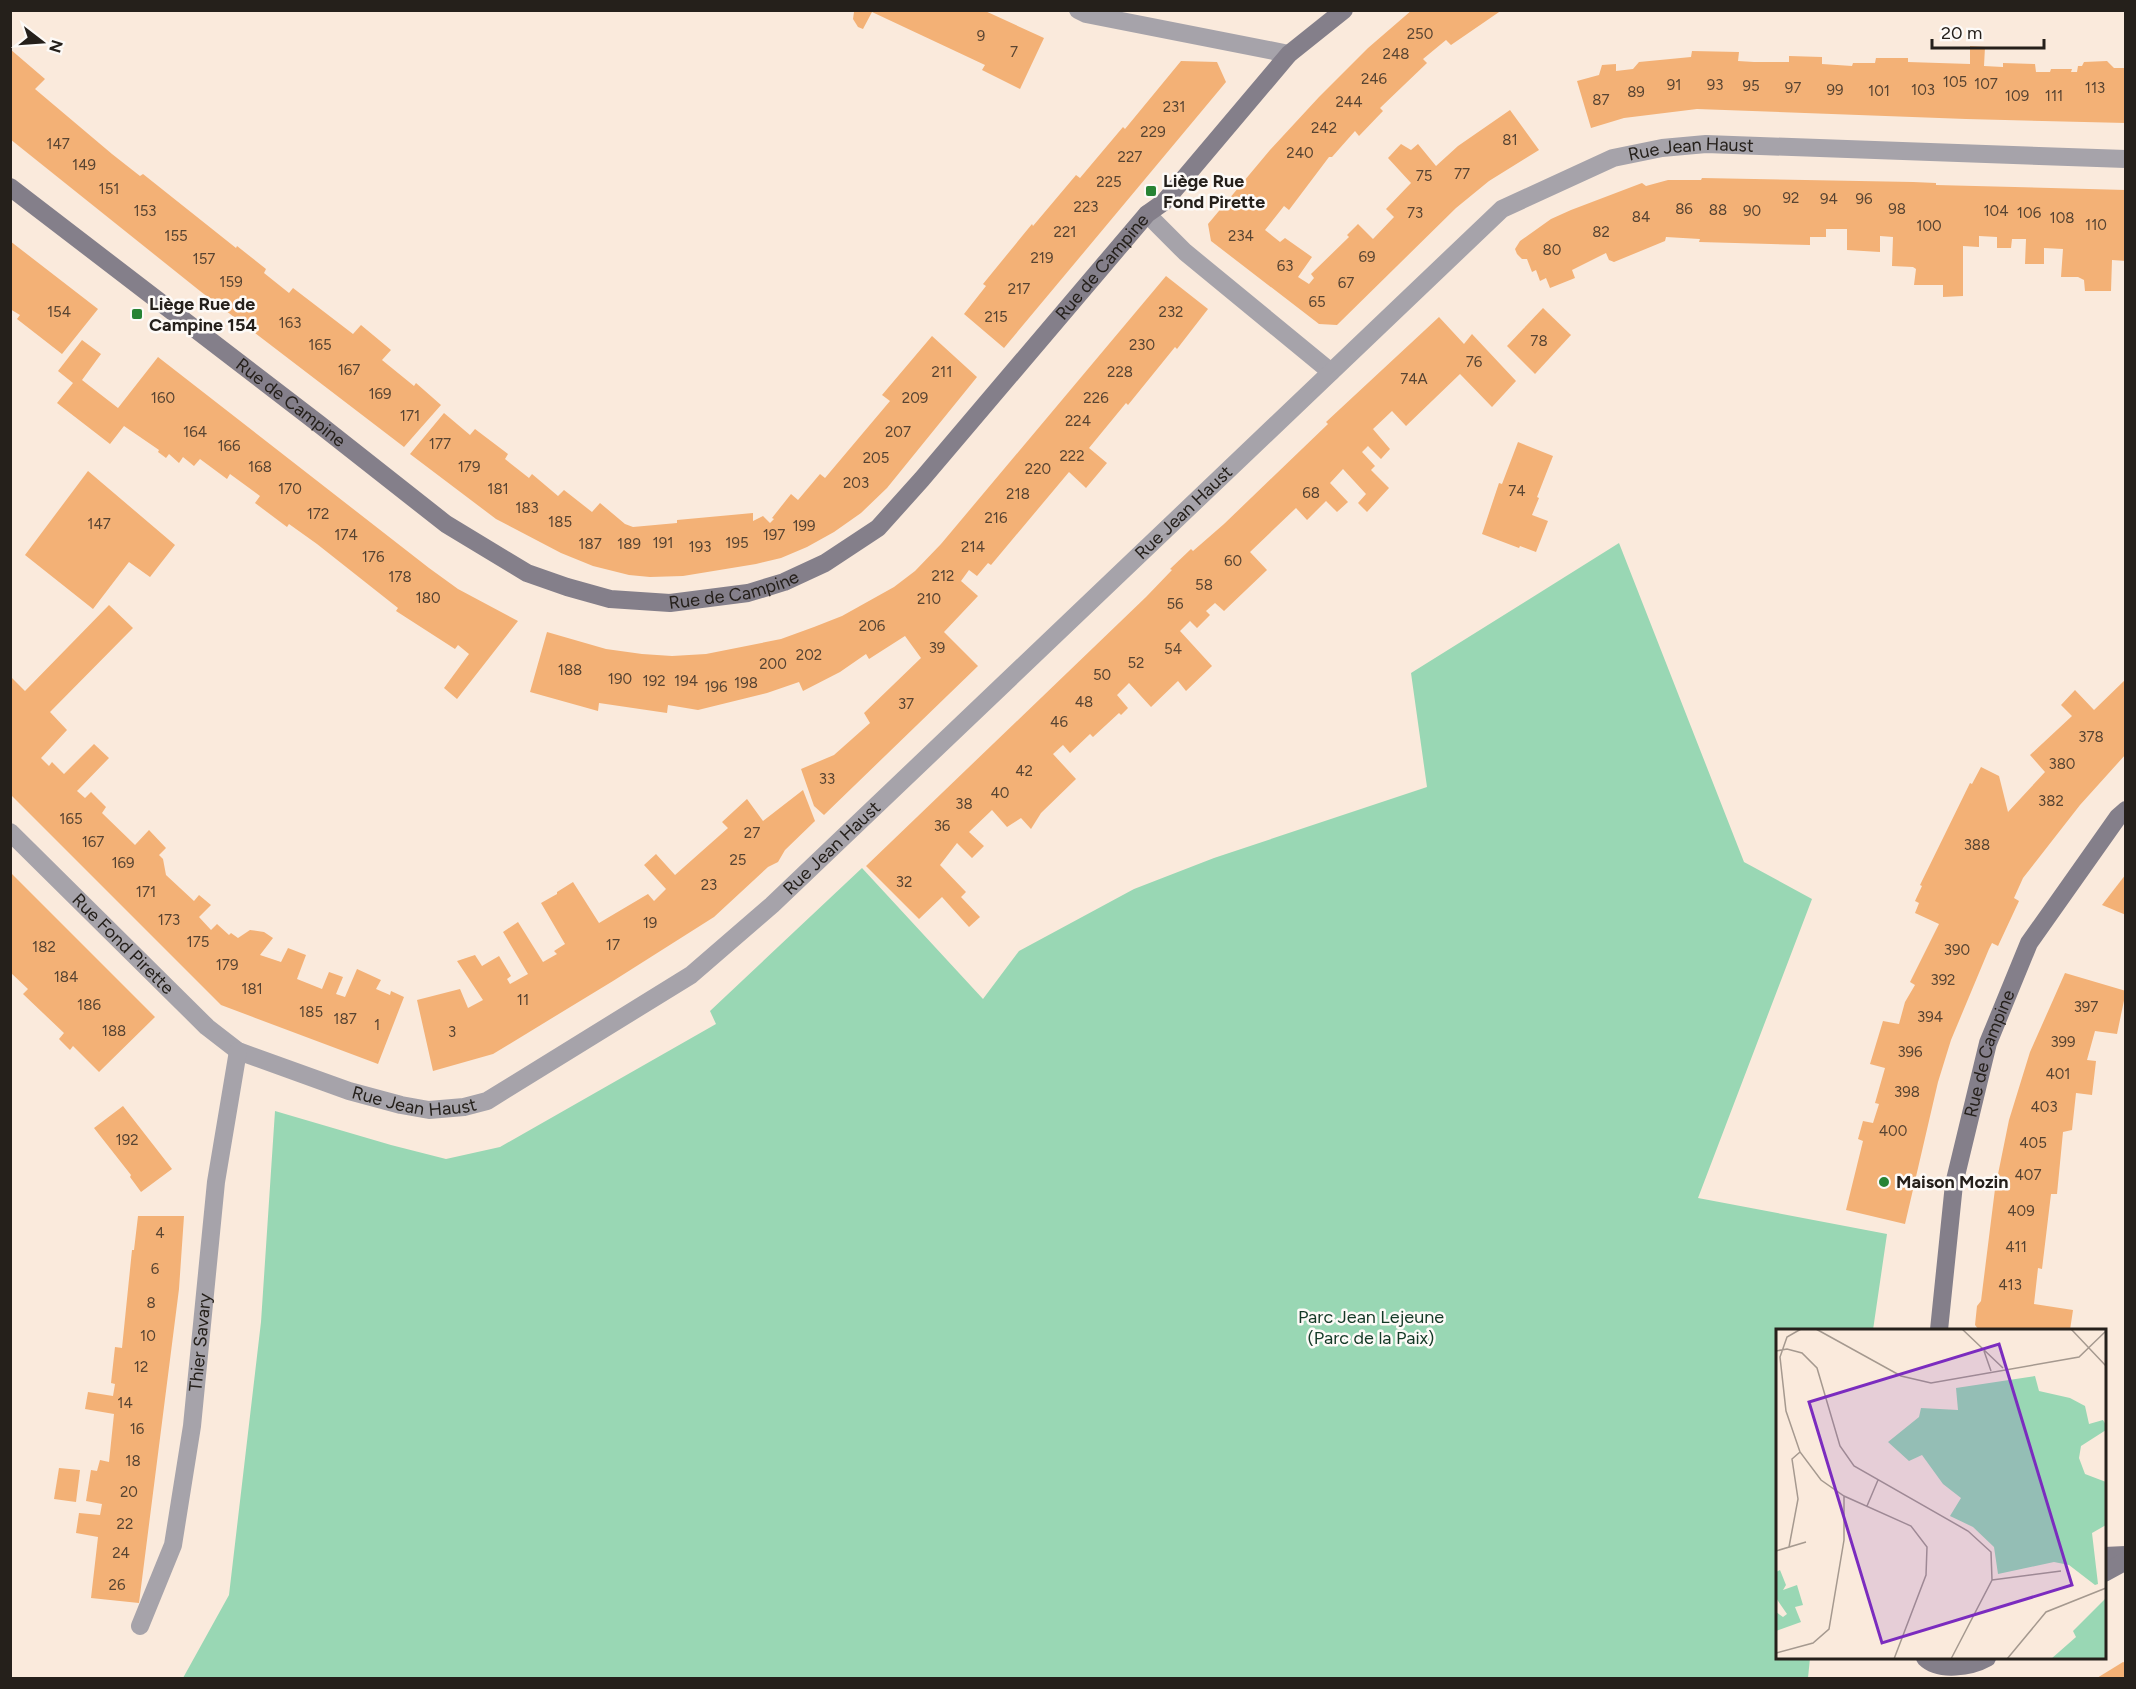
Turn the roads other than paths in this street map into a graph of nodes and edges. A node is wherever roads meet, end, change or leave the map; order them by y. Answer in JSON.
{"nodes":[{"id":1,"x":1078,"y":10,"type":"edge"},
{"id":2,"x":1344,"y":10,"type":"edge"},
{"id":3,"x":1289,"y":54,"type":"junction"},
{"id":4,"x":2126,"y":159,"type":"edge"},
{"id":5,"x":10,"y":187,"type":"edge"},
{"id":6,"x":1147,"y":214,"type":"junction"},
{"id":7,"x":1331,"y":372,"type":"junction"},
{"id":8,"x":2126,"y":810,"type":"edge"},
{"id":9,"x":10,"y":832,"type":"edge"},
{"id":10,"x":238,"y":1051,"type":"junction"},
{"id":11,"x":1939,"y":1329,"type":"edge"},
{"id":12,"x":2126,"y":1555,"type":"edge"},
{"id":13,"x":2106,"y":1556,"type":"edge"},
{"id":14,"x":2126,"y":1561,"type":"edge"},
{"id":15,"x":2106,"y":1572,"type":"edge"},
{"id":16,"x":140,"y":1626,"type":"dead end"},
{"id":17,"x":1984,"y":1659,"type":"edge"},
{"id":18,"x":1925,"y":1666,"type":"edge"}],
"edges":[{"from":1,"to":3,"type":"street"},
{"from":2,"to":3,"type":"street","name":"Rue de Campine"},
{"from":3,"to":6,"type":"street","name":"Rue de Campine"},
{"from":4,"to":7,"type":"street","name":"Rue Jean Haust"},
{"from":5,"to":6,"type":"street","name":"Rue de Campine"},
{"from":6,"to":7,"type":"street"},
{"from":7,"to":10,"type":"street","name":"Rue Jean Haust"},
{"from":8,"to":11,"type":"street","name":"Rue de Campine"},
{"from":9,"to":10,"type":"street","name":"Rue Fond Pirette"},
{"from":10,"to":16,"type":"street","name":"Thier Savary"},
{"from":12,"to":13,"type":"street"},
{"from":14,"to":15,"type":"street"},
{"from":17,"to":18,"type":"street"}]}
